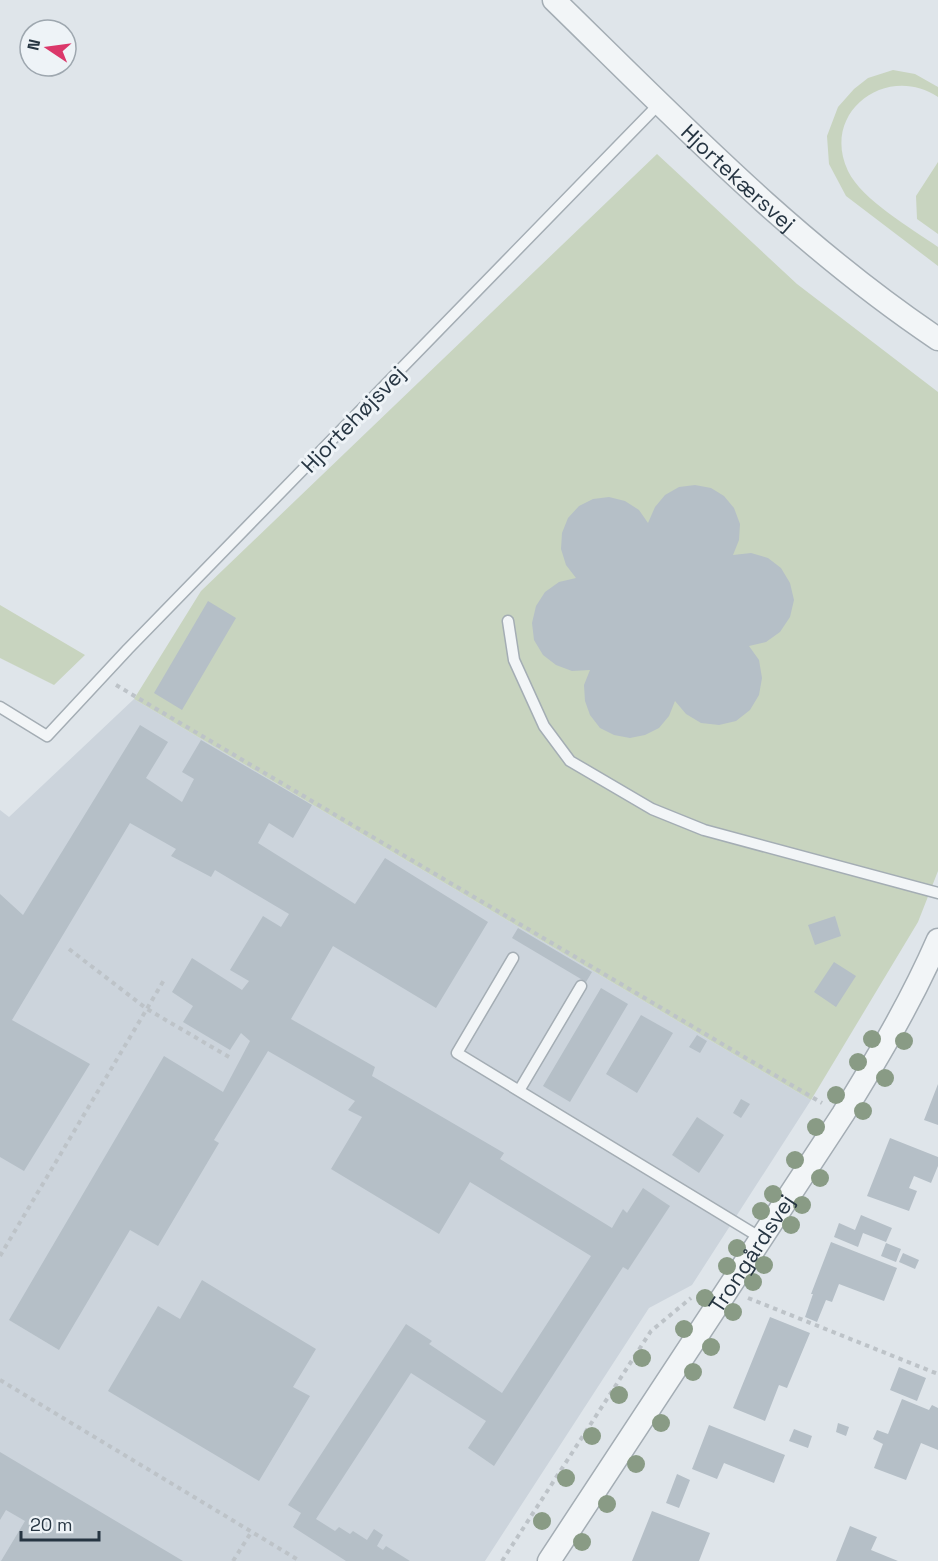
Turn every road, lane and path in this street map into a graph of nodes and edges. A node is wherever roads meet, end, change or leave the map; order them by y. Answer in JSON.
{"nodes":[{"id":1,"x":554,"y":0,"type":"edge"},
{"id":2,"x":660,"y":103,"type":"junction"},
{"id":3,"x":938,"y":339,"type":"edge"},
{"id":4,"x":508,"y":621,"type":"dead end"},
{"id":5,"x":103,"y":677,"type":"junction"},
{"id":6,"x":0,"y":707,"type":"edge"},
{"id":7,"x":938,"y":893,"type":"edge"},
{"id":8,"x":938,"y":940,"type":"edge"},
{"id":9,"x":69,"y":949,"type":"dead end"},
{"id":10,"x":513,"y":958,"type":"dead end"},
{"id":11,"x":164,"y":980,"type":"dead end"},
{"id":12,"x":581,"y":986,"type":"dead end"},
{"id":13,"x":147,"y":1009,"type":"junction"},
{"id":14,"x":229,"y":1057,"type":"dead end"},
{"id":15,"x":520,"y":1089,"type":"junction"},
{"id":16,"x":817,"y":1112,"type":"dead end"},
{"id":17,"x":761,"y":1238,"type":"junction"},
{"id":18,"x":0,"y":1256,"type":"edge"},
{"id":19,"x":728,"y":1290,"type":"junction"},
{"id":20,"x":694,"y":1296,"type":"dead end"},
{"id":21,"x":938,"y":1374,"type":"edge"},
{"id":22,"x":0,"y":1380,"type":"edge"},
{"id":23,"x":252,"y":1532,"type":"junction"},
{"id":24,"x":233,"y":1561,"type":"edge"},
{"id":25,"x":300,"y":1561,"type":"edge"},
{"id":26,"x":502,"y":1561,"type":"edge"},
{"id":27,"x":549,"y":1561,"type":"edge"}],
"edges":[{"from":1,"to":2,"type":"street","name":"Hjortekærsvej"},
{"from":2,"to":3,"type":"street","name":"Hjortekærsvej"},
{"from":2,"to":5,"type":"lane","name":"Hjortehøjsvej"},
{"from":4,"to":7,"type":"lane"},
{"from":5,"to":6,"type":"lane","name":"Hjortehøjsvej"},
{"from":5,"to":16,"type":"path"},
{"from":8,"to":17,"type":"street","name":"Trongårdsvej"},
{"from":9,"to":13,"type":"path"},
{"from":10,"to":15,"type":"lane"},
{"from":11,"to":13,"type":"path"},
{"from":12,"to":15,"type":"lane"},
{"from":13,"to":14,"type":"path"},
{"from":13,"to":18,"type":"path"},
{"from":15,"to":17,"type":"lane"},
{"from":17,"to":19,"type":"street","name":"Trongårdsvej"},
{"from":19,"to":21,"type":"path"},
{"from":19,"to":27,"type":"street","name":"Trongårdsvej"},
{"from":20,"to":26,"type":"path"},
{"from":22,"to":23,"type":"path"},
{"from":23,"to":24,"type":"path"},
{"from":23,"to":25,"type":"path"}]}
